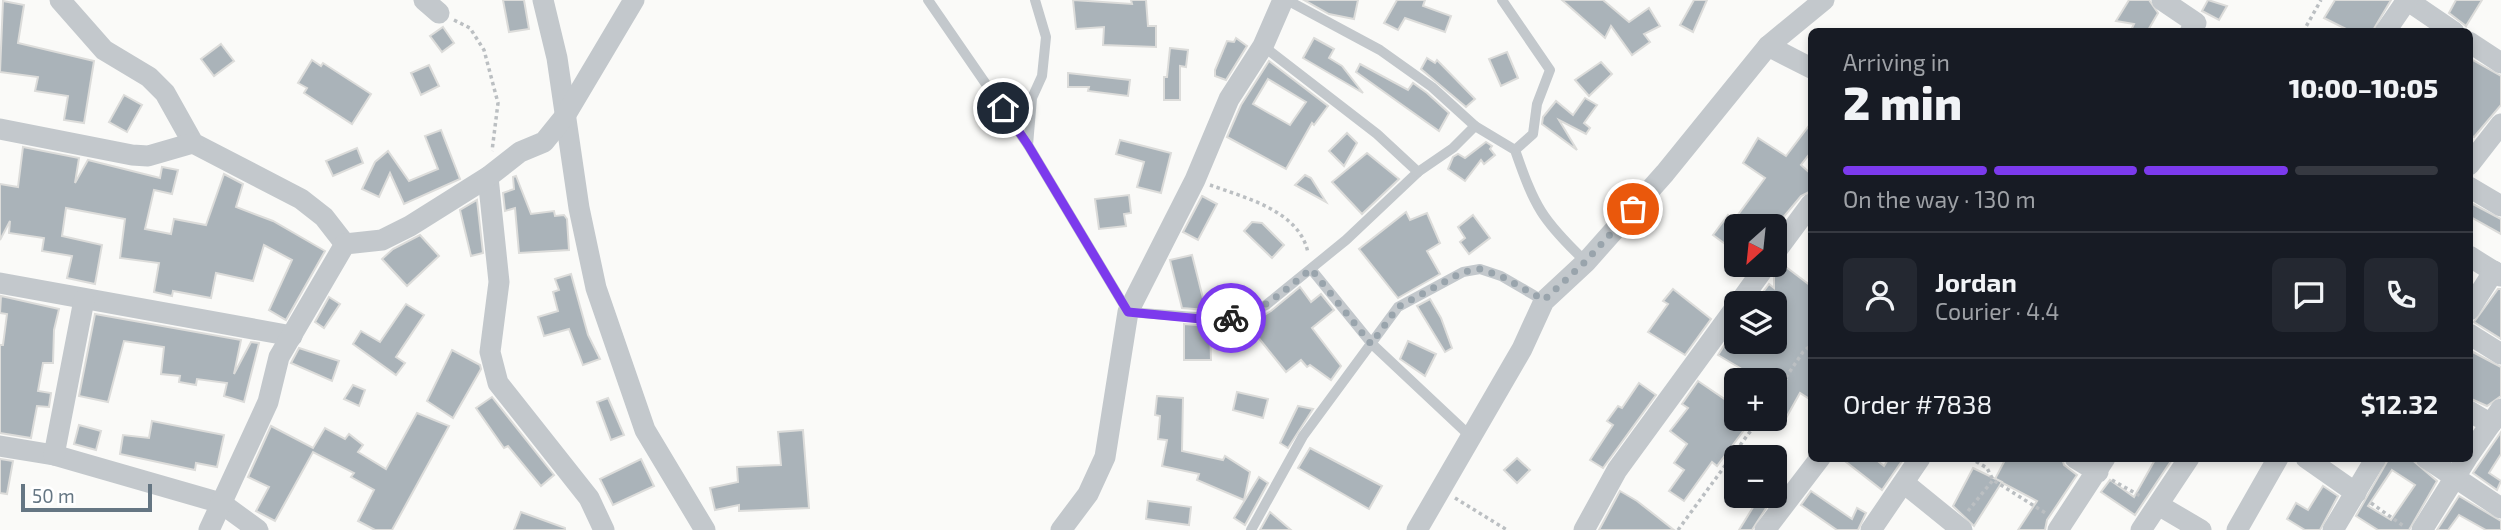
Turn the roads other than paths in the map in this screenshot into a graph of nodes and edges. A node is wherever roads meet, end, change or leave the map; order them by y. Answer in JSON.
{"nodes":[{"id":1,"x":60,"y":0,"type":"edge"},
{"id":2,"x":543,"y":0,"type":"edge"},
{"id":3,"x":634,"y":0,"type":"edge"},
{"id":4,"x":928,"y":0,"type":"edge"},
{"id":5,"x":1035,"y":0,"type":"edge"},
{"id":6,"x":1285,"y":0,"type":"edge"},
{"id":7,"x":1515,"y":0,"type":"edge"},
{"id":8,"x":1824,"y":0,"type":"edge"},
{"id":9,"x":2162,"y":0,"type":"edge"},
{"id":10,"x":2407,"y":0,"type":"edge"},
{"id":11,"x":1502,"y":2,"type":"edge"},
{"id":12,"x":2193,"y":28,"type":"edge"},
{"id":13,"x":2388,"y":28,"type":"edge"},
{"id":14,"x":2448,"y":28,"type":"edge"},
{"id":15,"x":2473,"y":45,"type":"edge"},
{"id":16,"x":1263,"y":46,"type":"junction"},
{"id":17,"x":1768,"y":46,"type":"junction"},
{"id":18,"x":2501,"y":63,"type":"edge"},
{"id":19,"x":1808,"y":66,"type":"edge"},
{"id":20,"x":565,"y":116,"type":"junction"},
{"id":21,"x":1475,"y":126,"type":"junction"},
{"id":22,"x":0,"y":129,"type":"edge"},
{"id":23,"x":2499,"y":130,"type":"edge"},
{"id":24,"x":194,"y":143,"type":"junction"},
{"id":25,"x":1028,"y":145,"type":"junction"},
{"id":26,"x":1516,"y":150,"type":"junction"},
{"id":27,"x":2473,"y":159,"type":"edge"},
{"id":28,"x":1418,"y":172,"type":"junction"},
{"id":29,"x":488,"y":177,"type":"junction"},
{"id":30,"x":2473,"y":189,"type":"edge"},
{"id":31,"x":2501,"y":206,"type":"edge"},
{"id":32,"x":1808,"y":208,"type":"edge"},
{"id":33,"x":1787,"y":236,"type":"edge"},
{"id":34,"x":345,"y":244,"type":"junction"},
{"id":35,"x":2473,"y":258,"type":"edge"},
{"id":36,"x":1586,"y":261,"type":"junction"},
{"id":37,"x":1311,"y":269,"type":"junction"},
{"id":38,"x":2499,"y":273,"type":"edge"},
{"id":39,"x":0,"y":283,"type":"edge"},
{"id":40,"x":84,"y":300,"type":"junction"},
{"id":41,"x":1544,"y":300,"type":"junction"},
{"id":42,"x":2473,"y":305,"type":"edge"},
{"id":43,"x":1128,"y":312,"type":"junction"},
{"id":44,"x":1724,"y":323,"type":"edge"},
{"id":45,"x":292,"y":336,"type":"junction"},
{"id":46,"x":2473,"y":336,"type":"edge"},
{"id":47,"x":1371,"y":344,"type":"junction"},
{"id":48,"x":2501,"y":354,"type":"edge"},
{"id":49,"x":2473,"y":412,"type":"edge"},
{"id":50,"x":2496,"y":416,"type":"edge"},
{"id":51,"x":1470,"y":436,"type":"junction"},
{"id":52,"x":0,"y":446,"type":"edge"},
{"id":53,"x":2473,"y":450,"type":"edge"},
{"id":54,"x":54,"y":455,"type":"junction"},
{"id":55,"x":1817,"y":462,"type":"edge"},
{"id":56,"x":1918,"y":462,"type":"edge"},
{"id":57,"x":2187,"y":462,"type":"edge"},
{"id":58,"x":2276,"y":462,"type":"edge"},
{"id":59,"x":2312,"y":462,"type":"edge"},
{"id":60,"x":2374,"y":462,"type":"edge"},
{"id":61,"x":2432,"y":462,"type":"edge"},
{"id":62,"x":2465,"y":462,"type":"edge"},
{"id":63,"x":2102,"y":465,"type":"edge"},
{"id":64,"x":2454,"y":478,"type":"junction"},
{"id":65,"x":1904,"y":484,"type":"junction"},
{"id":66,"x":2356,"y":493,"type":"junction"},
{"id":67,"x":221,"y":503,"type":"junction"},
{"id":68,"x":2160,"y":506,"type":"junction"},
{"id":69,"x":2501,"y":508,"type":"edge"},
{"id":70,"x":1959,"y":528,"type":"edge"},
{"id":71,"x":2065,"y":528,"type":"edge"},
{"id":72,"x":209,"y":530,"type":"edge"},
{"id":73,"x":258,"y":530,"type":"edge"},
{"id":74,"x":604,"y":530,"type":"edge"},
{"id":75,"x":705,"y":530,"type":"edge"},
{"id":76,"x":1062,"y":530,"type":"edge"},
{"id":77,"x":1251,"y":530,"type":"edge"},
{"id":78,"x":1417,"y":530,"type":"edge"},
{"id":79,"x":1584,"y":530,"type":"edge"},
{"id":80,"x":1765,"y":530,"type":"edge"},
{"id":81,"x":1871,"y":530,"type":"edge"},
{"id":82,"x":2141,"y":530,"type":"edge"},
{"id":83,"x":2201,"y":530,"type":"edge"},
{"id":84,"x":2237,"y":530,"type":"edge"},
{"id":85,"x":2333,"y":530,"type":"edge"},
{"id":86,"x":2422,"y":530,"type":"edge"}],
"edges":[{"from":1,"to":24,"type":"street"},
{"from":2,"to":20,"type":"street"},
{"from":3,"to":20,"type":"street"},
{"from":4,"to":25,"type":"lane"},
{"from":5,"to":25,"type":"lane"},
{"from":6,"to":16,"type":"street"},
{"from":6,"to":21,"type":"lane"},
{"from":7,"to":11,"type":"lane"},
{"from":8,"to":17,"type":"street"},
{"from":9,"to":12,"type":"street"},
{"from":10,"to":13,"type":"street"},
{"from":10,"to":14,"type":"street"},
{"from":11,"to":26,"type":"lane"},
{"from":15,"to":18,"type":"street"},
{"from":16,"to":28,"type":"lane"},
{"from":16,"to":43,"type":"street"},
{"from":17,"to":19,"type":"street"},
{"from":17,"to":36,"type":"street"},
{"from":20,"to":29,"type":"street"},
{"from":20,"to":75,"type":"street"},
{"from":21,"to":26,"type":"lane"},
{"from":21,"to":28,"type":"lane"},
{"from":22,"to":24,"type":"street"},
{"from":23,"to":27,"type":"street"},
{"from":24,"to":34,"type":"street"},
{"from":25,"to":43,"type":"lane"},
{"from":26,"to":36,"type":"lane"},
{"from":28,"to":37,"type":"lane"},
{"from":29,"to":34,"type":"street"},
{"from":29,"to":74,"type":"street"},
{"from":30,"to":31,"type":"street"},
{"from":32,"to":33,"type":"street"},
{"from":34,"to":45,"type":"street"},
{"from":35,"to":38,"type":"street"},
{"from":36,"to":41,"type":"street"},
{"from":37,"to":43,"type":"lane"},
{"from":37,"to":47,"type":"lane"},
{"from":38,"to":42,"type":"street"},
{"from":39,"to":40,"type":"street"},
{"from":40,"to":45,"type":"street"},
{"from":40,"to":54,"type":"street"},
{"from":41,"to":47,"type":"lane"},
{"from":41,"to":51,"type":"street"},
{"from":43,"to":76,"type":"street"},
{"from":44,"to":79,"type":"street"},
{"from":45,"to":67,"type":"street"},
{"from":46,"to":48,"type":"street"},
{"from":47,"to":51,"type":"lane"},
{"from":47,"to":77,"type":"lane"},
{"from":49,"to":50,"type":"street"},
{"from":50,"to":53,"type":"street"},
{"from":51,"to":78,"type":"street"},
{"from":52,"to":54,"type":"street"},
{"from":54,"to":67,"type":"street"},
{"from":55,"to":80,"type":"street"},
{"from":56,"to":65,"type":"street"},
{"from":57,"to":68,"type":"street"},
{"from":58,"to":84,"type":"street"},
{"from":59,"to":66,"type":"street"},
{"from":60,"to":66,"type":"street"},
{"from":61,"to":64,"type":"street"},
{"from":62,"to":64,"type":"street"},
{"from":63,"to":71,"type":"street"},
{"from":64,"to":69,"type":"street"},
{"from":64,"to":86,"type":"street"},
{"from":65,"to":70,"type":"street"},
{"from":65,"to":81,"type":"street"},
{"from":66,"to":85,"type":"street"},
{"from":67,"to":72,"type":"street"},
{"from":67,"to":73,"type":"street"},
{"from":68,"to":82,"type":"street"},
{"from":68,"to":83,"type":"street"}]}
